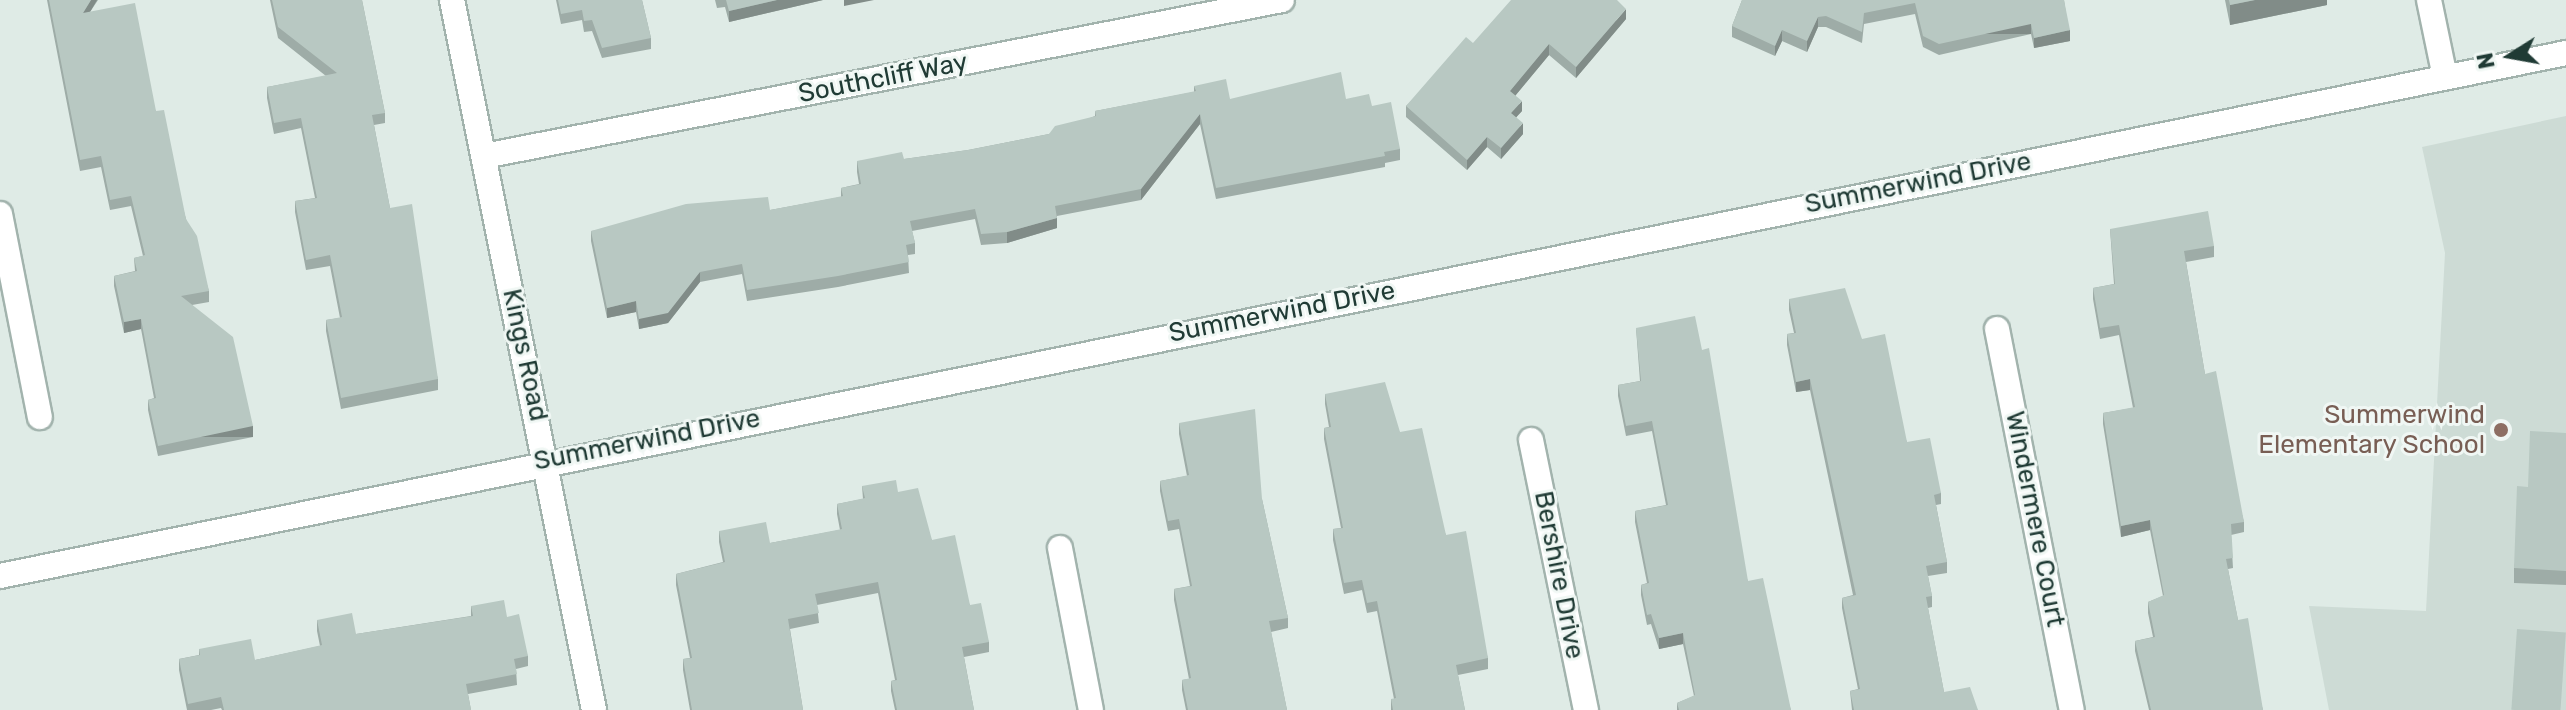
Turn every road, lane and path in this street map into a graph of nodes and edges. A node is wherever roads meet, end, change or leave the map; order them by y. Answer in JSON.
{"nodes":[{"id":1,"x":452,"y":0,"type":"edge"},
{"id":2,"x":1282,"y":0,"type":"edge"},
{"id":3,"x":2429,"y":0,"type":"edge"},
{"id":4,"x":2566,"y":53,"type":"edge"},
{"id":5,"x":2445,"y":77,"type":"junction"},
{"id":6,"x":484,"y":156,"type":"junction"},
{"id":7,"x":0,"y":214,"type":"edge"},
{"id":8,"x":1997,"y":329,"type":"dead end"},
{"id":9,"x":40,"y":417,"type":"dead end"},
{"id":10,"x":1531,"y":440,"type":"dead end"},
{"id":11,"x":547,"y":460,"type":"junction"},
{"id":12,"x":1060,"y":548,"type":"dead end"},
{"id":13,"x":0,"y":576,"type":"edge"},
{"id":14,"x":594,"y":710,"type":"edge"},
{"id":15,"x":1091,"y":710,"type":"edge"},
{"id":16,"x":1586,"y":710,"type":"edge"},
{"id":17,"x":2072,"y":710,"type":"edge"}],
"edges":[{"from":1,"to":6,"type":"street","name":"Kings Road"},
{"from":2,"to":6,"type":"street","name":"Southcliff Way"},
{"from":3,"to":5,"type":"street"},
{"from":4,"to":5,"type":"street","name":"Summerwind Drive"},
{"from":5,"to":11,"type":"street","name":"Summerwind Drive"},
{"from":6,"to":11,"type":"street","name":"Kings Road"},
{"from":7,"to":9,"type":"street"},
{"from":8,"to":17,"type":"street","name":"Windermere Court"},
{"from":10,"to":16,"type":"street","name":"Bershire Drive"},
{"from":11,"to":13,"type":"street","name":"Summerwind Drive"},
{"from":11,"to":14,"type":"street","name":"Kings Road"},
{"from":12,"to":15,"type":"street"}]}
